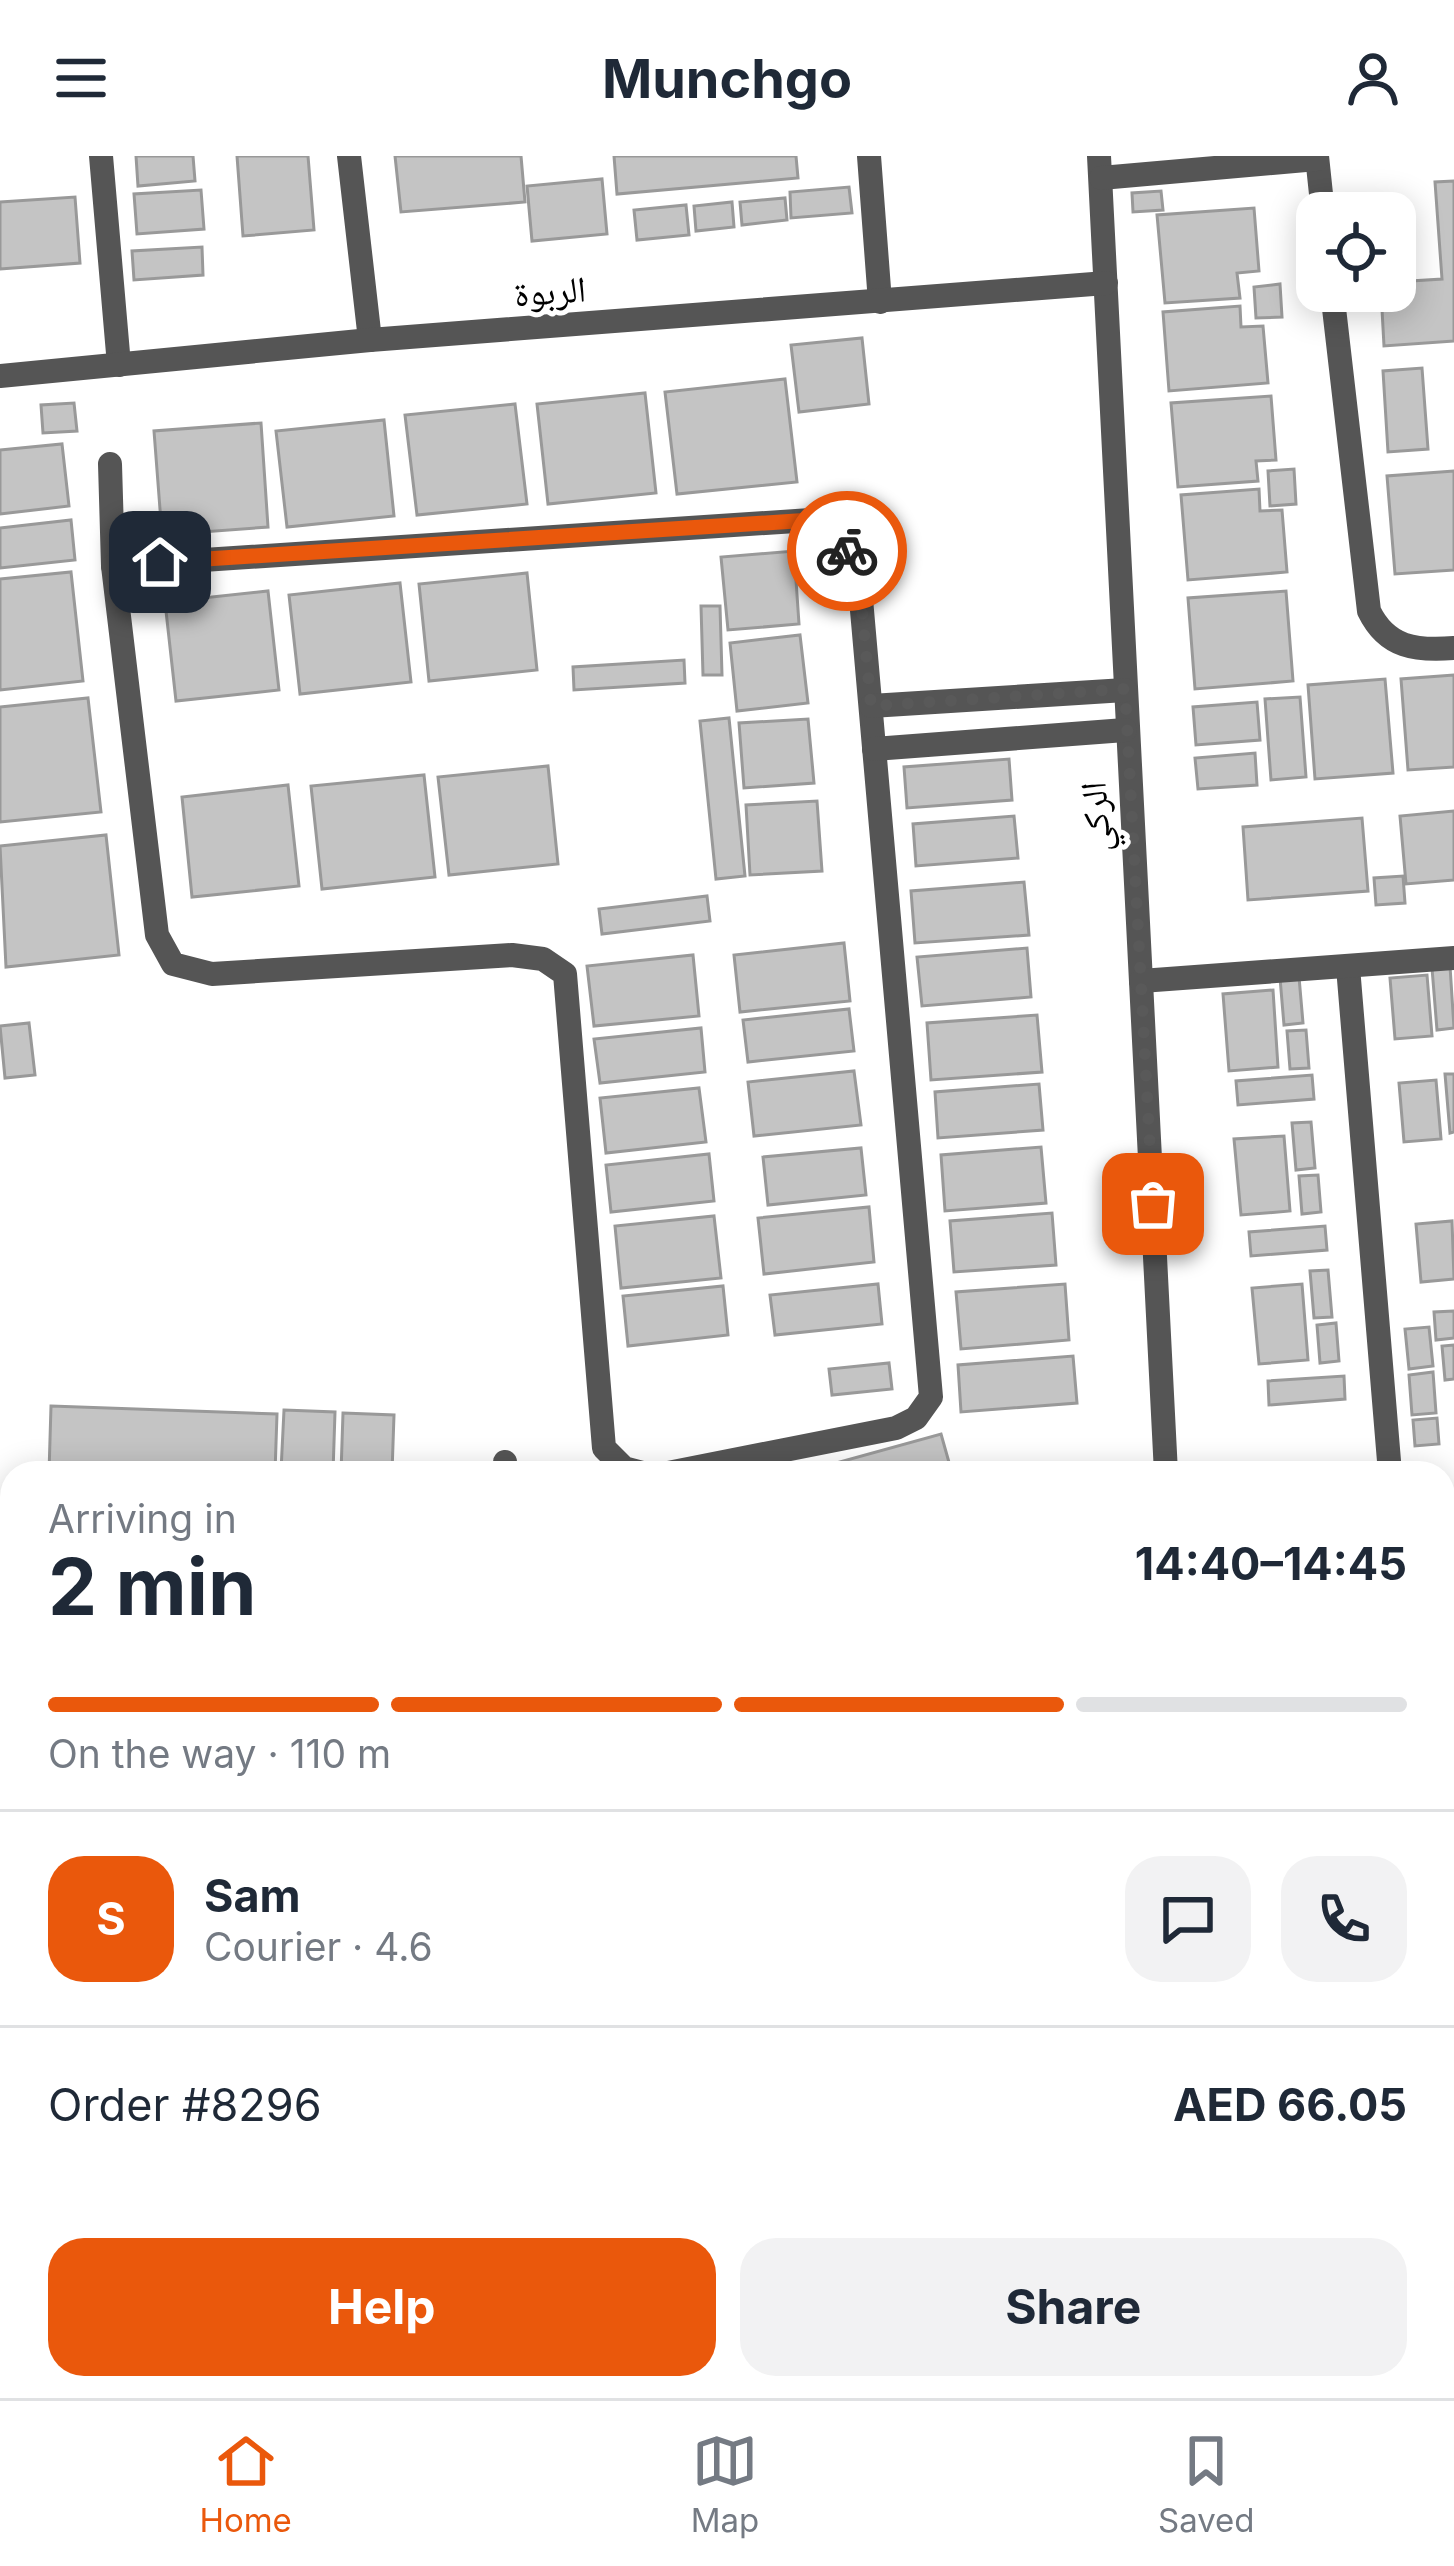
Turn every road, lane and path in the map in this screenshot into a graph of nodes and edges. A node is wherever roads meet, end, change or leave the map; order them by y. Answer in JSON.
{"nodes":[{"id":1,"x":101,"y":156,"type":"edge"},
{"id":2,"x":349,"y":156,"type":"edge"},
{"id":3,"x":869,"y":156,"type":"edge"},
{"id":4,"x":1317,"y":157,"type":"edge"},
{"id":5,"x":1100,"y":167,"type":"edge"},
{"id":6,"x":1321,"y":192,"type":"edge"},
{"id":7,"x":1106,"y":283,"type":"junction"},
{"id":8,"x":880,"y":302,"type":"junction"},
{"id":9,"x":1334,"y":312,"type":"edge"},
{"id":10,"x":370,"y":340,"type":"junction"},
{"id":11,"x":118,"y":364,"type":"junction"},
{"id":12,"x":0,"y":376,"type":"edge"},
{"id":13,"x":110,"y":464,"type":"dead end"},
{"id":14,"x":113,"y":566,"type":"junction"},
{"id":15,"x":1454,"y":648,"type":"edge"},
{"id":16,"x":1125,"y":689,"type":"junction"},
{"id":17,"x":871,"y":706,"type":"junction"},
{"id":18,"x":1125,"y":730,"type":"junction"},
{"id":19,"x":874,"y":749,"type":"junction"},
{"id":20,"x":1454,"y":958,"type":"edge"},
{"id":21,"x":1348,"y":967,"type":"junction"},
{"id":22,"x":1141,"y":980,"type":"junction"},
{"id":23,"x":617,"y":1461,"type":"edge"},
{"id":24,"x":729,"y":1461,"type":"edge"},
{"id":25,"x":1165,"y":1461,"type":"edge"},
{"id":26,"x":1389,"y":1461,"type":"edge"}],
"edges":[{"from":1,"to":11,"type":"street"},
{"from":2,"to":10,"type":"street"},
{"from":3,"to":8,"type":"street"},
{"from":4,"to":5,"type":"street"},
{"from":4,"to":6,"type":"street"},
{"from":5,"to":7,"type":"street","name":"الركي"},
{"from":7,"to":8,"type":"street","name":"الربوة"},
{"from":7,"to":16,"type":"street","name":"الركي"},
{"from":8,"to":10,"type":"street","name":"الربوة"},
{"from":9,"to":15,"type":"street"},
{"from":10,"to":11,"type":"street","name":"الربوة"},
{"from":11,"to":12,"type":"street","name":"الربوة"},
{"from":13,"to":14,"type":"street"},
{"from":14,"to":17,"type":"street"},
{"from":14,"to":23,"type":"street"},
{"from":16,"to":17,"type":"street"},
{"from":16,"to":18,"type":"street","name":"الركي"},
{"from":17,"to":19,"type":"street"},
{"from":18,"to":19,"type":"street"},
{"from":18,"to":22,"type":"street","name":"الركي"},
{"from":19,"to":24,"type":"street"},
{"from":20,"to":21,"type":"street"},
{"from":21,"to":22,"type":"street"},
{"from":21,"to":26,"type":"street"},
{"from":22,"to":25,"type":"street","name":"الركي"}]}
